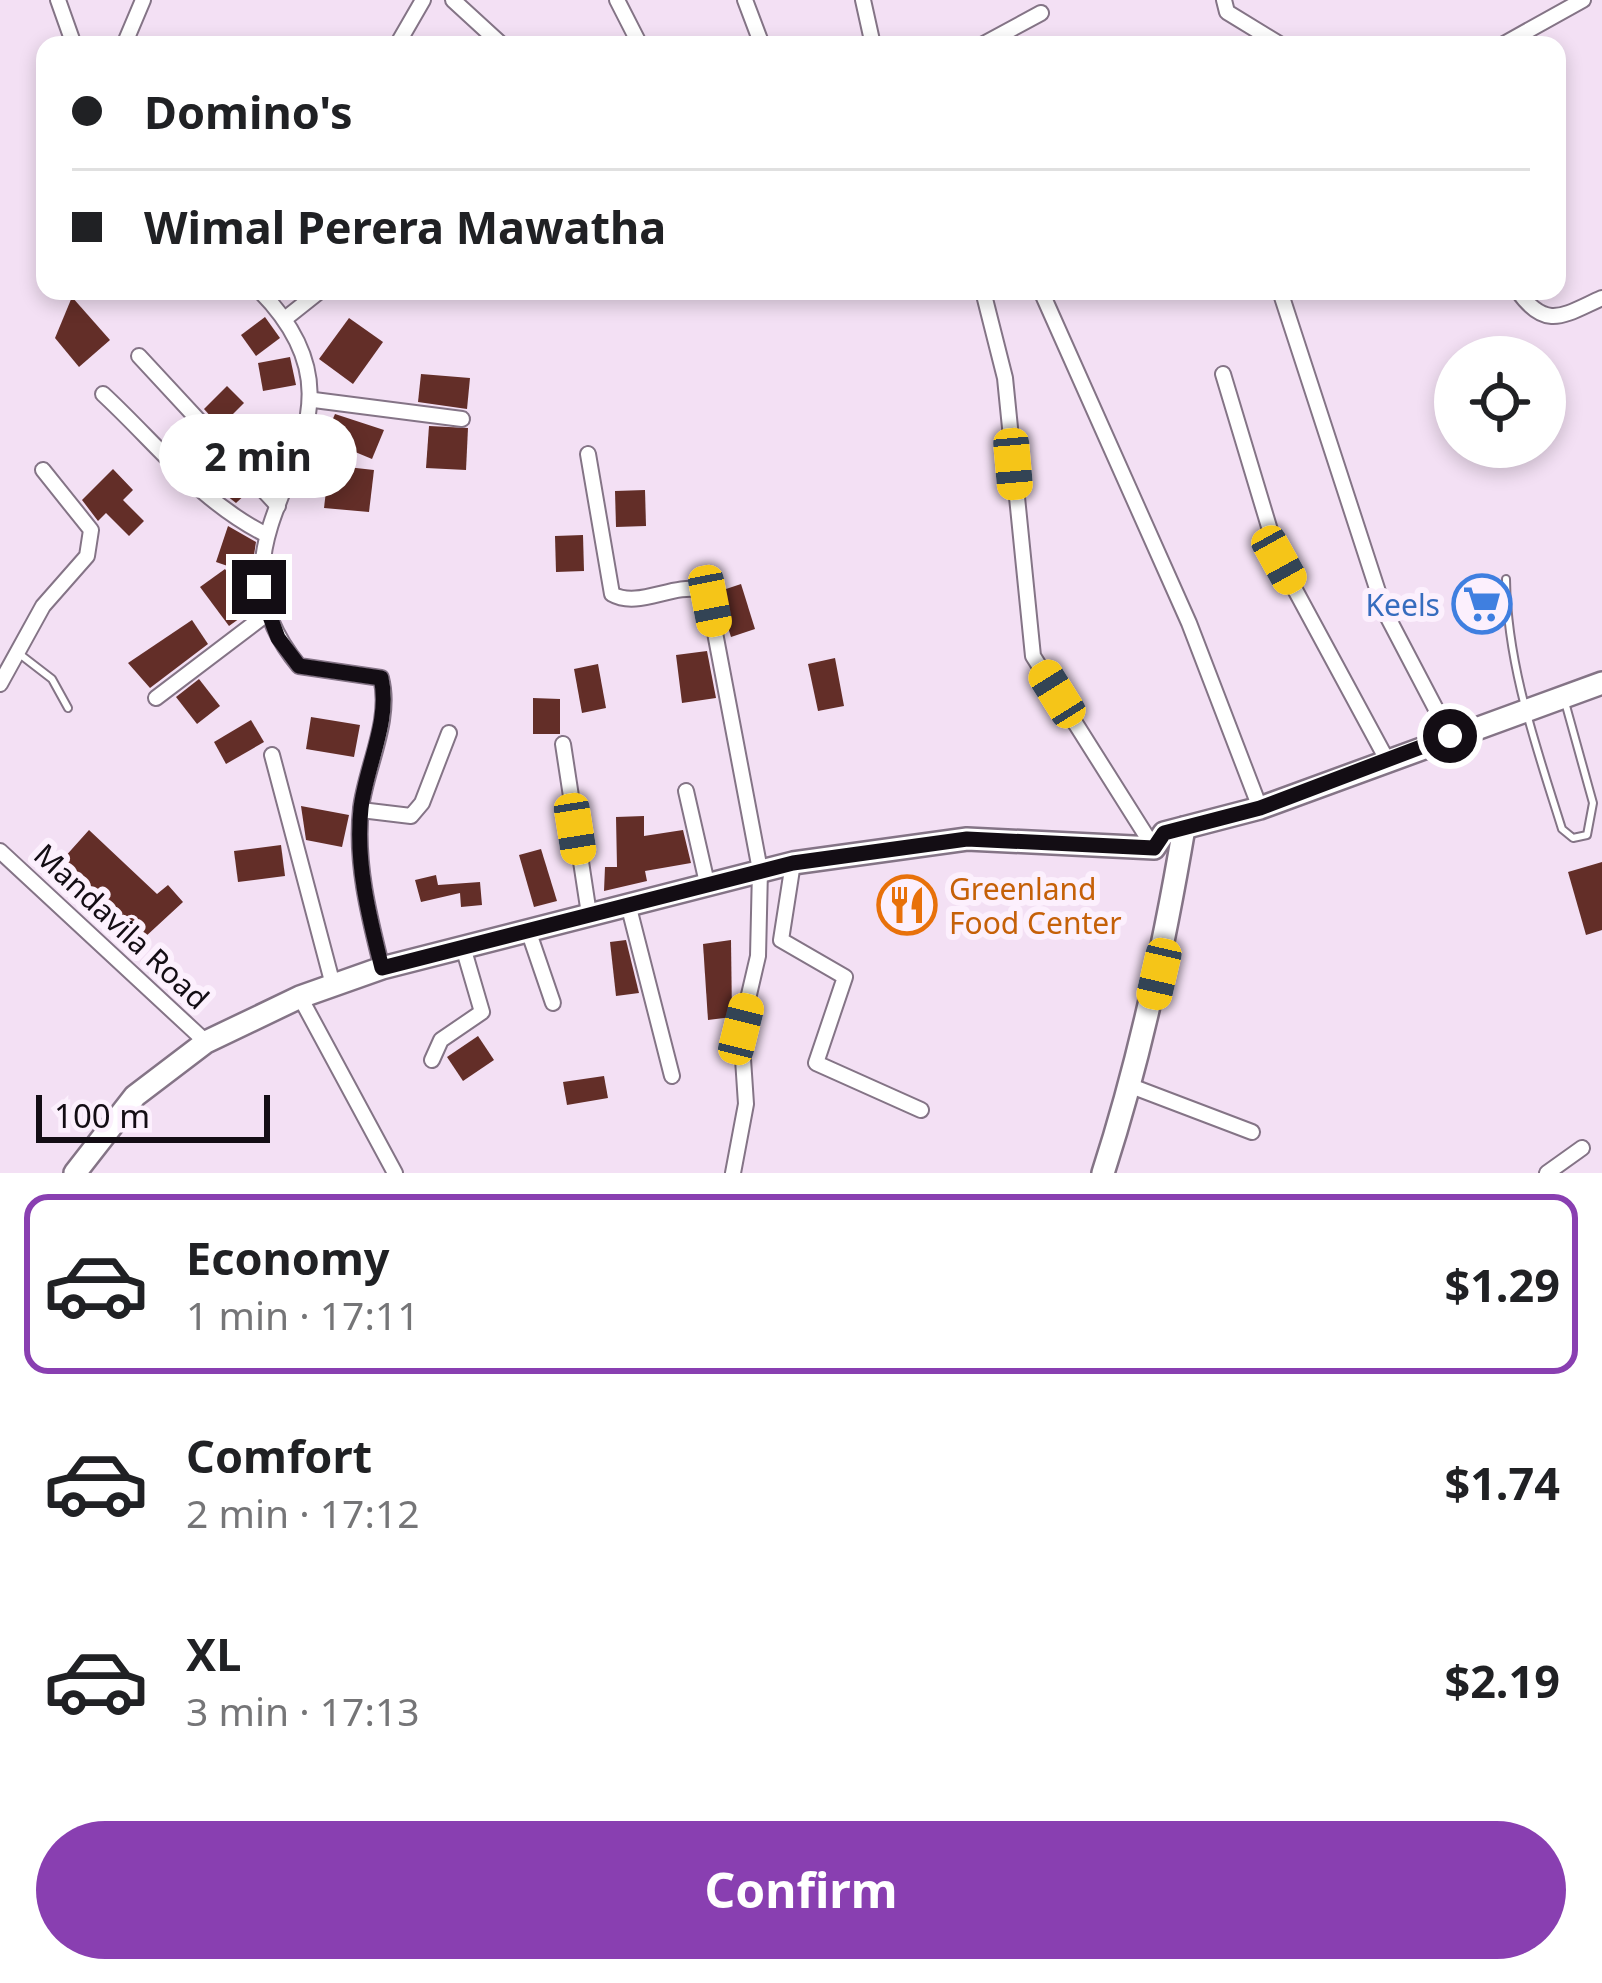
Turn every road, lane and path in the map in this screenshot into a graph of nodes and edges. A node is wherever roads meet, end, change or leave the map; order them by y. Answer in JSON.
{"nodes":[{"id":1,"x":58,"y":0,"type":"edge"},
{"id":2,"x":143,"y":0,"type":"edge"},
{"id":3,"x":423,"y":0,"type":"edge"},
{"id":4,"x":453,"y":0,"type":"edge"},
{"id":5,"x":617,"y":0,"type":"edge"},
{"id":6,"x":745,"y":0,"type":"edge"},
{"id":7,"x":863,"y":0,"type":"edge"},
{"id":8,"x":1224,"y":0,"type":"edge"},
{"id":9,"x":1582,"y":0,"type":"edge"},
{"id":10,"x":1041,"y":13,"type":"dead end"},
{"id":11,"x":71,"y":36,"type":"edge"},
{"id":12,"x":128,"y":36,"type":"edge"},
{"id":13,"x":402,"y":36,"type":"edge"},
{"id":14,"x":492,"y":36,"type":"edge"},
{"id":15,"x":635,"y":36,"type":"edge"},
{"id":16,"x":759,"y":36,"type":"edge"},
{"id":17,"x":871,"y":36,"type":"edge"},
{"id":18,"x":999,"y":36,"type":"edge"},
{"id":19,"x":1266,"y":36,"type":"edge"},
{"id":20,"x":1518,"y":36,"type":"edge"},
{"id":21,"x":1602,"y":298,"type":"edge"},
{"id":22,"x":269,"y":300,"type":"edge"},
{"id":23,"x":309,"y":300,"type":"edge"},
{"id":24,"x":985,"y":300,"type":"edge"},
{"id":25,"x":1046,"y":300,"type":"edge"},
{"id":26,"x":1283,"y":300,"type":"edge"},
{"id":27,"x":1525,"y":300,"type":"edge"},
{"id":28,"x":286,"y":318,"type":"junction"},
{"id":29,"x":139,"y":356,"type":"dead end"},
{"id":30,"x":1223,"y":374,"type":"dead end"},
{"id":31,"x":103,"y":394,"type":"dead end"},
{"id":32,"x":314,"y":400,"type":"junction"},
{"id":33,"x":461,"y":419,"type":"dead end"},
{"id":34,"x":588,"y":454,"type":"dead end"},
{"id":35,"x":43,"y":470,"type":"dead end"},
{"id":36,"x":278,"y":506,"type":"junction"},
{"id":37,"x":267,"y":535,"type":"junction"},
{"id":38,"x":1506,"y":578,"type":"dead end"},
{"id":39,"x":268,"y":613,"type":"junction"},
{"id":40,"x":14,"y":650,"type":"junction"},
{"id":41,"x":1602,"y":682,"type":"edge"},
{"id":42,"x":0,"y":684,"type":"edge"},
{"id":43,"x":156,"y":698,"type":"dead end"},
{"id":44,"x":1564,"y":698,"type":"junction"},
{"id":45,"x":68,"y":708,"type":"dead end"},
{"id":46,"x":1526,"y":712,"type":"junction"},
{"id":47,"x":448,"y":733,"type":"dead end"},
{"id":48,"x":1450,"y":736,"type":"junction"},
{"id":49,"x":562,"y":744,"type":"dead end"},
{"id":50,"x":272,"y":755,"type":"dead end"},
{"id":51,"x":1386,"y":758,"type":"junction"},
{"id":52,"x":686,"y":791,"type":"dead end"},
{"id":53,"x":1260,"y":808,"type":"junction"},
{"id":54,"x":361,"y":810,"type":"junction"},
{"id":55,"x":1184,"y":828,"type":"junction"},
{"id":56,"x":1154,"y":848,"type":"junction"},
{"id":57,"x":0,"y":851,"type":"edge"},
{"id":58,"x":793,"y":863,"type":"junction"},
{"id":59,"x":760,"y":870,"type":"junction"},
{"id":60,"x":707,"y":883,"type":"junction"},
{"id":61,"x":628,"y":904,"type":"junction"},
{"id":62,"x":589,"y":914,"type":"junction"},
{"id":63,"x":528,"y":930,"type":"junction"},
{"id":64,"x":463,"y":947,"type":"junction"},
{"id":65,"x":382,"y":968,"type":"junction"},
{"id":66,"x":333,"y":985,"type":"junction"},
{"id":67,"x":300,"y":997,"type":"junction"},
{"id":68,"x":554,"y":1003,"type":"dead end"},
{"id":69,"x":206,"y":1042,"type":"junction"},
{"id":70,"x":432,"y":1060,"type":"dead end"},
{"id":71,"x":672,"y":1076,"type":"dead end"},
{"id":72,"x":1131,"y":1086,"type":"junction"},
{"id":73,"x":920,"y":1110,"type":"dead end"},
{"id":74,"x":1252,"y":1132,"type":"dead end"},
{"id":75,"x":1582,"y":1148,"type":"dead end"},
{"id":76,"x":75,"y":1173,"type":"edge"},
{"id":77,"x":395,"y":1173,"type":"edge"},
{"id":78,"x":733,"y":1173,"type":"edge"},
{"id":79,"x":1103,"y":1173,"type":"edge"},
{"id":80,"x":1547,"y":1173,"type":"edge"}],
"edges":[{"from":1,"to":11,"type":"street"},
{"from":2,"to":12,"type":"street"},
{"from":3,"to":13,"type":"street"},
{"from":4,"to":14,"type":"street"},
{"from":5,"to":15,"type":"street"},
{"from":6,"to":16,"type":"street"},
{"from":7,"to":17,"type":"street"},
{"from":8,"to":19,"type":"street"},
{"from":9,"to":20,"type":"street"},
{"from":10,"to":18,"type":"street"},
{"from":21,"to":27,"type":"street"},
{"from":22,"to":28,"type":"street"},
{"from":23,"to":28,"type":"street"},
{"from":24,"to":56,"type":"street"},
{"from":25,"to":53,"type":"street"},
{"from":26,"to":48,"type":"street"},
{"from":28,"to":32,"type":"street"},
{"from":29,"to":36,"type":"street"},
{"from":30,"to":51,"type":"street"},
{"from":31,"to":37,"type":"street"},
{"from":32,"to":33,"type":"street"},
{"from":32,"to":36,"type":"street"},
{"from":34,"to":59,"type":"street"},
{"from":35,"to":40,"type":"street"},
{"from":36,"to":37,"type":"street"},
{"from":37,"to":39,"type":"street"},
{"from":38,"to":46,"type":"lane"},
{"from":39,"to":43,"type":"street"},
{"from":39,"to":54,"type":"street"},
{"from":40,"to":42,"type":"street"},
{"from":40,"to":45,"type":"lane"},
{"from":41,"to":44,"type":"main road"},
{"from":44,"to":46,"type":"main road"},
{"from":44,"to":46,"type":"lane"},
{"from":46,"to":48,"type":"main road"},
{"from":47,"to":54,"type":"street"},
{"from":48,"to":51,"type":"main road"},
{"from":49,"to":62,"type":"street"},
{"from":50,"to":66,"type":"street"},
{"from":51,"to":53,"type":"main road"},
{"from":52,"to":60,"type":"street"},
{"from":53,"to":55,"type":"main road"},
{"from":54,"to":65,"type":"street"},
{"from":55,"to":56,"type":"main road"},
{"from":55,"to":72,"type":"main road"},
{"from":56,"to":58,"type":"main road"},
{"from":57,"to":69,"type":"street","name":"Mandavila Road"},
{"from":58,"to":59,"type":"main road"},
{"from":58,"to":73,"type":"street"},
{"from":59,"to":60,"type":"main road"},
{"from":59,"to":78,"type":"street"},
{"from":60,"to":61,"type":"main road"},
{"from":61,"to":62,"type":"main road"},
{"from":61,"to":71,"type":"street"},
{"from":62,"to":63,"type":"main road"},
{"from":63,"to":64,"type":"main road"},
{"from":63,"to":68,"type":"street"},
{"from":64,"to":65,"type":"main road"},
{"from":64,"to":70,"type":"street"},
{"from":65,"to":66,"type":"main road"},
{"from":66,"to":67,"type":"main road"},
{"from":67,"to":69,"type":"main road"},
{"from":67,"to":77,"type":"street"},
{"from":69,"to":76,"type":"main road"},
{"from":72,"to":74,"type":"street"},
{"from":72,"to":79,"type":"main road"},
{"from":75,"to":80,"type":"street"}]}
